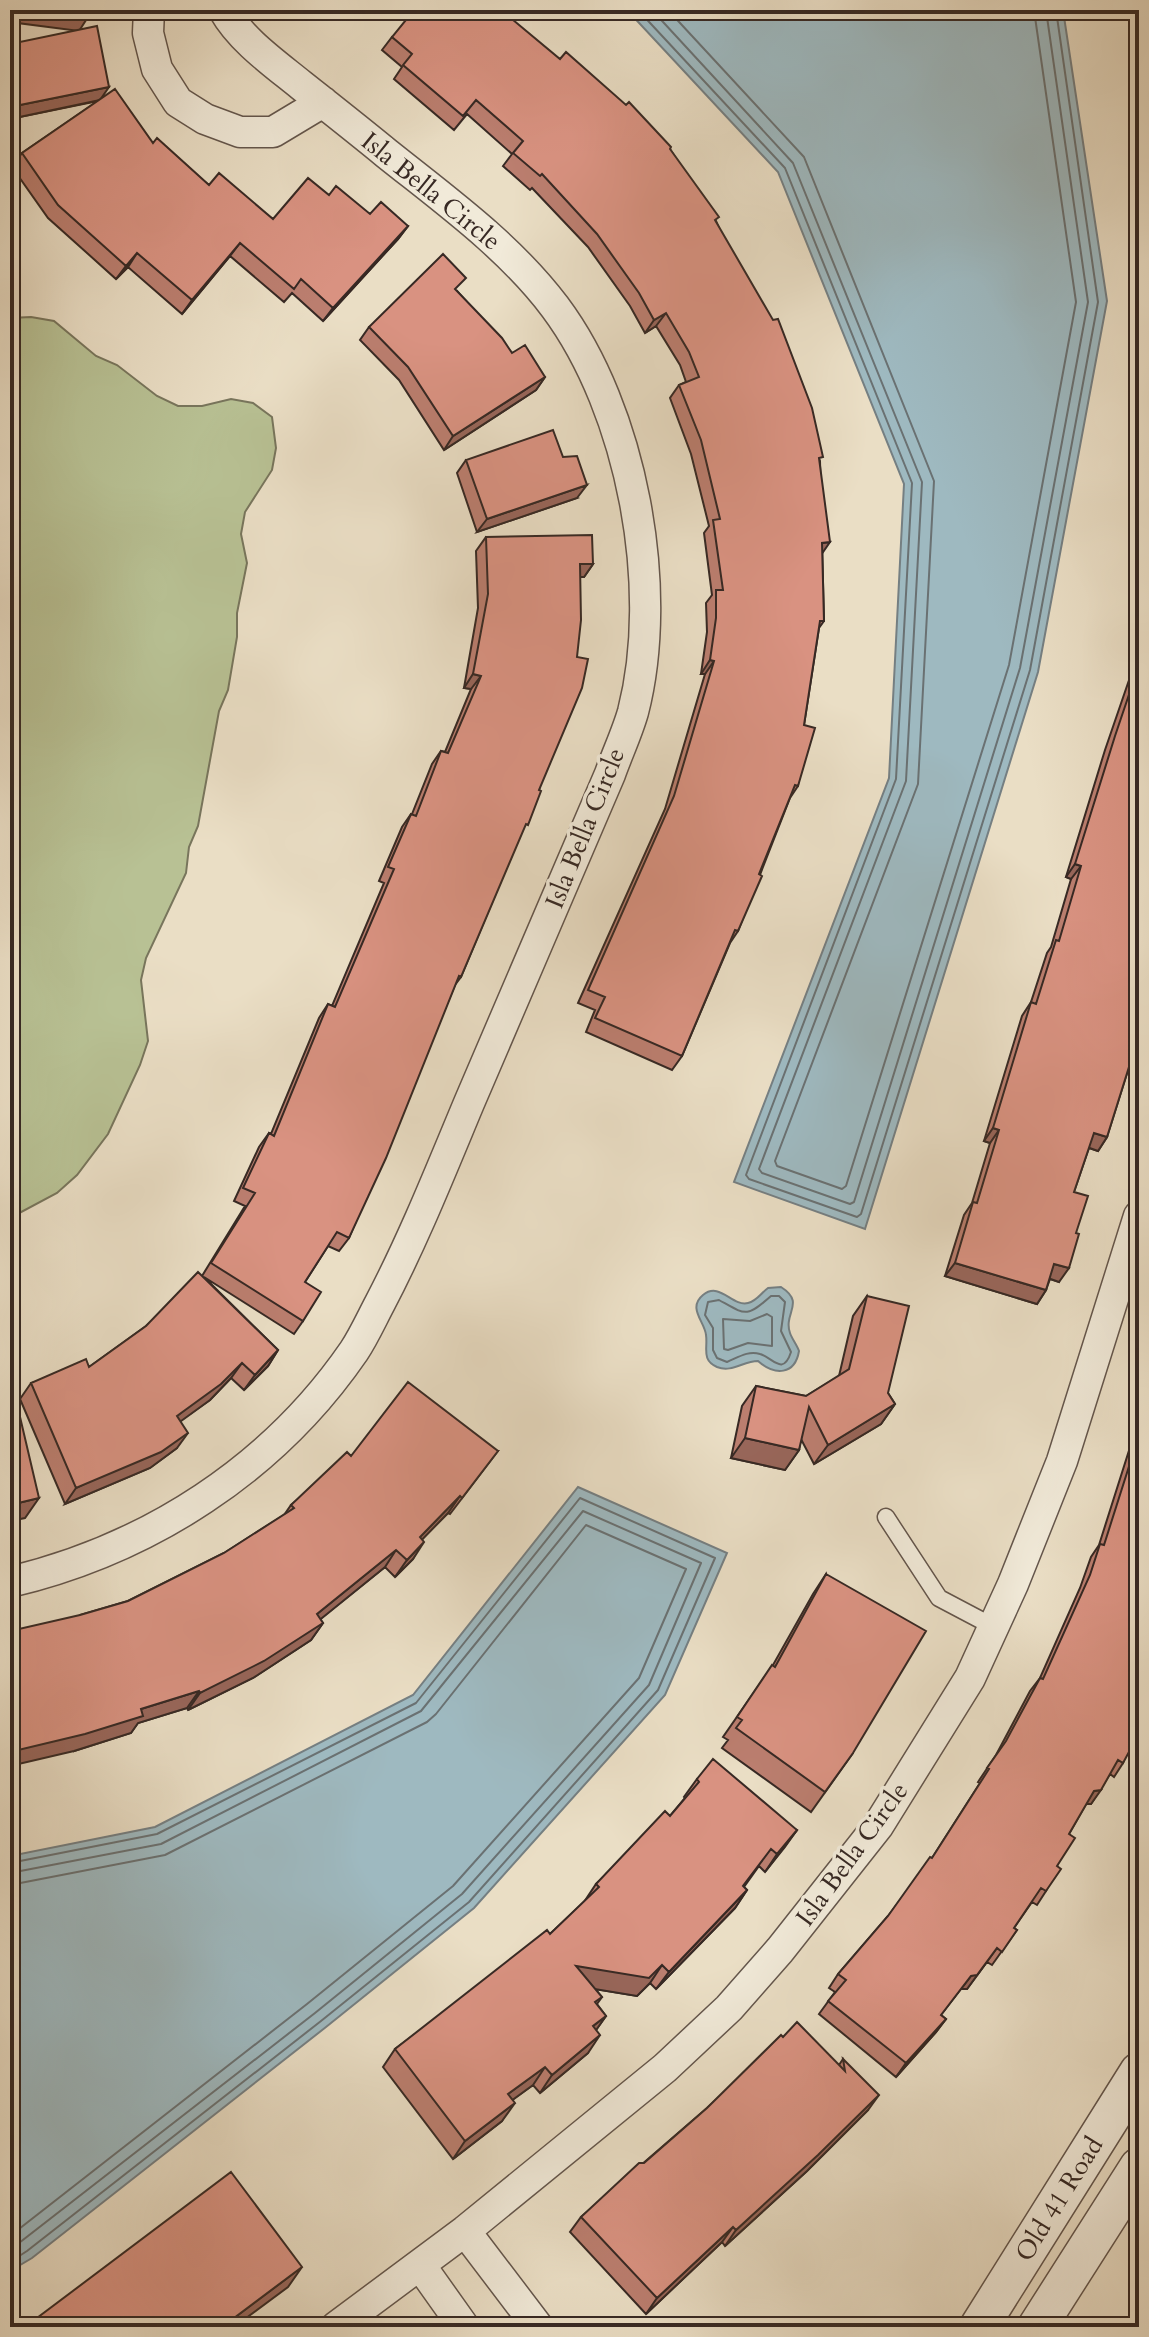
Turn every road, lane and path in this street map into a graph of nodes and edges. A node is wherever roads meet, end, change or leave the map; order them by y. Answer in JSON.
{"nodes":[{"id":1,"x":149,"y":10,"type":"edge"},
{"id":2,"x":224,"y":10,"type":"edge"},
{"id":3,"x":323,"y":102,"type":"junction"},
{"id":4,"x":1139,"y":1216,"type":"edge"},
{"id":5,"x":886,"y":1517,"type":"dead end"},
{"id":6,"x":10,"y":1582,"type":"edge"},
{"id":7,"x":994,"y":1627,"type":"junction"},
{"id":8,"x":1139,"y":2072,"type":"edge"},
{"id":9,"x":1139,"y":2167,"type":"edge"},
{"id":10,"x":465,"y":2231,"type":"junction"},
{"id":11,"x":420,"y":2265,"type":"junction"},
{"id":12,"x":336,"y":2327,"type":"edge"},
{"id":13,"x":464,"y":2327,"type":"edge"},
{"id":14,"x":538,"y":2327,"type":"edge"},
{"id":15,"x":979,"y":2327,"type":"edge"},
{"id":16,"x":1037,"y":2327,"type":"edge"}],
"edges":[{"from":1,"to":3,"type":"street"},
{"from":2,"to":3,"type":"street","name":"Isla Bella Circle"},
{"from":3,"to":6,"type":"street","name":"Isla Bella Circle"},
{"from":4,"to":7,"type":"street","name":"Isla Bella Circle"},
{"from":5,"to":7,"type":"lane"},
{"from":7,"to":10,"type":"street","name":"Isla Bella Circle"},
{"from":8,"to":15,"type":"street","name":"Old 41 Road"},
{"from":9,"to":16,"type":"street","name":"Old 41 Road"},
{"from":10,"to":11,"type":"street","name":"Isla Bella Circle"},
{"from":10,"to":14,"type":"street"},
{"from":11,"to":12,"type":"street","name":"Isla Bella Circle"},
{"from":11,"to":13,"type":"street"}]}
